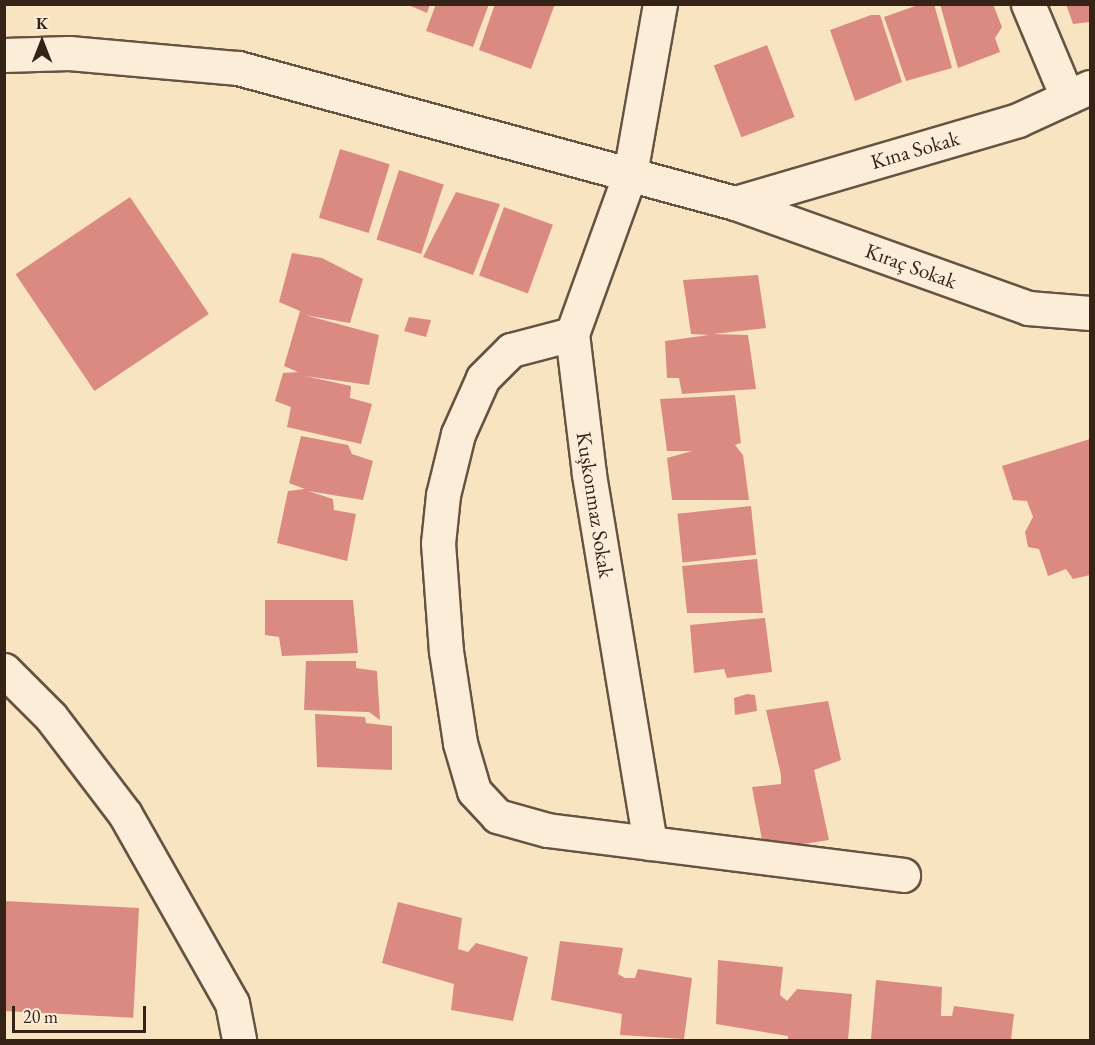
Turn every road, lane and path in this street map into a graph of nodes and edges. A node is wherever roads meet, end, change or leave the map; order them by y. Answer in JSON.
{"nodes":[{"id":1,"x":660,"y":4,"type":"edge"},
{"id":2,"x":1028,"y":4,"type":"edge"},
{"id":3,"x":4,"y":55,"type":"edge"},
{"id":4,"x":1079,"y":92,"type":"edge"},
{"id":5,"x":630,"y":174,"type":"junction"},
{"id":6,"x":735,"y":203,"type":"junction"},
{"id":7,"x":1090,"y":313,"type":"edge"},
{"id":8,"x":572,"y":334,"type":"junction"},
{"id":9,"x":4,"y":670,"type":"edge"},
{"id":10,"x":650,"y":843,"type":"junction"},
{"id":11,"x":903,"y":875,"type":"dead end"},
{"id":12,"x":239,"y":1041,"type":"edge"}],
"edges":[{"from":1,"to":5,"type":"street","name":"Kuşkonmaz Sokak"},
{"from":2,"to":4,"type":"street"},
{"from":3,"to":5,"type":"street","name":"Kıraç Sokak"},
{"from":4,"to":6,"type":"street","name":"Kına Sokak"},
{"from":5,"to":6,"type":"street","name":"Kıraç Sokak"},
{"from":5,"to":8,"type":"street","name":"Kuşkonmaz Sokak"},
{"from":6,"to":7,"type":"street","name":"Kıraç Sokak"},
{"from":8,"to":10,"type":"street","name":"Kuşkonmaz Sokak"},
{"from":8,"to":10,"type":"street"},
{"from":9,"to":12,"type":"street"},
{"from":10,"to":11,"type":"street"}]}
